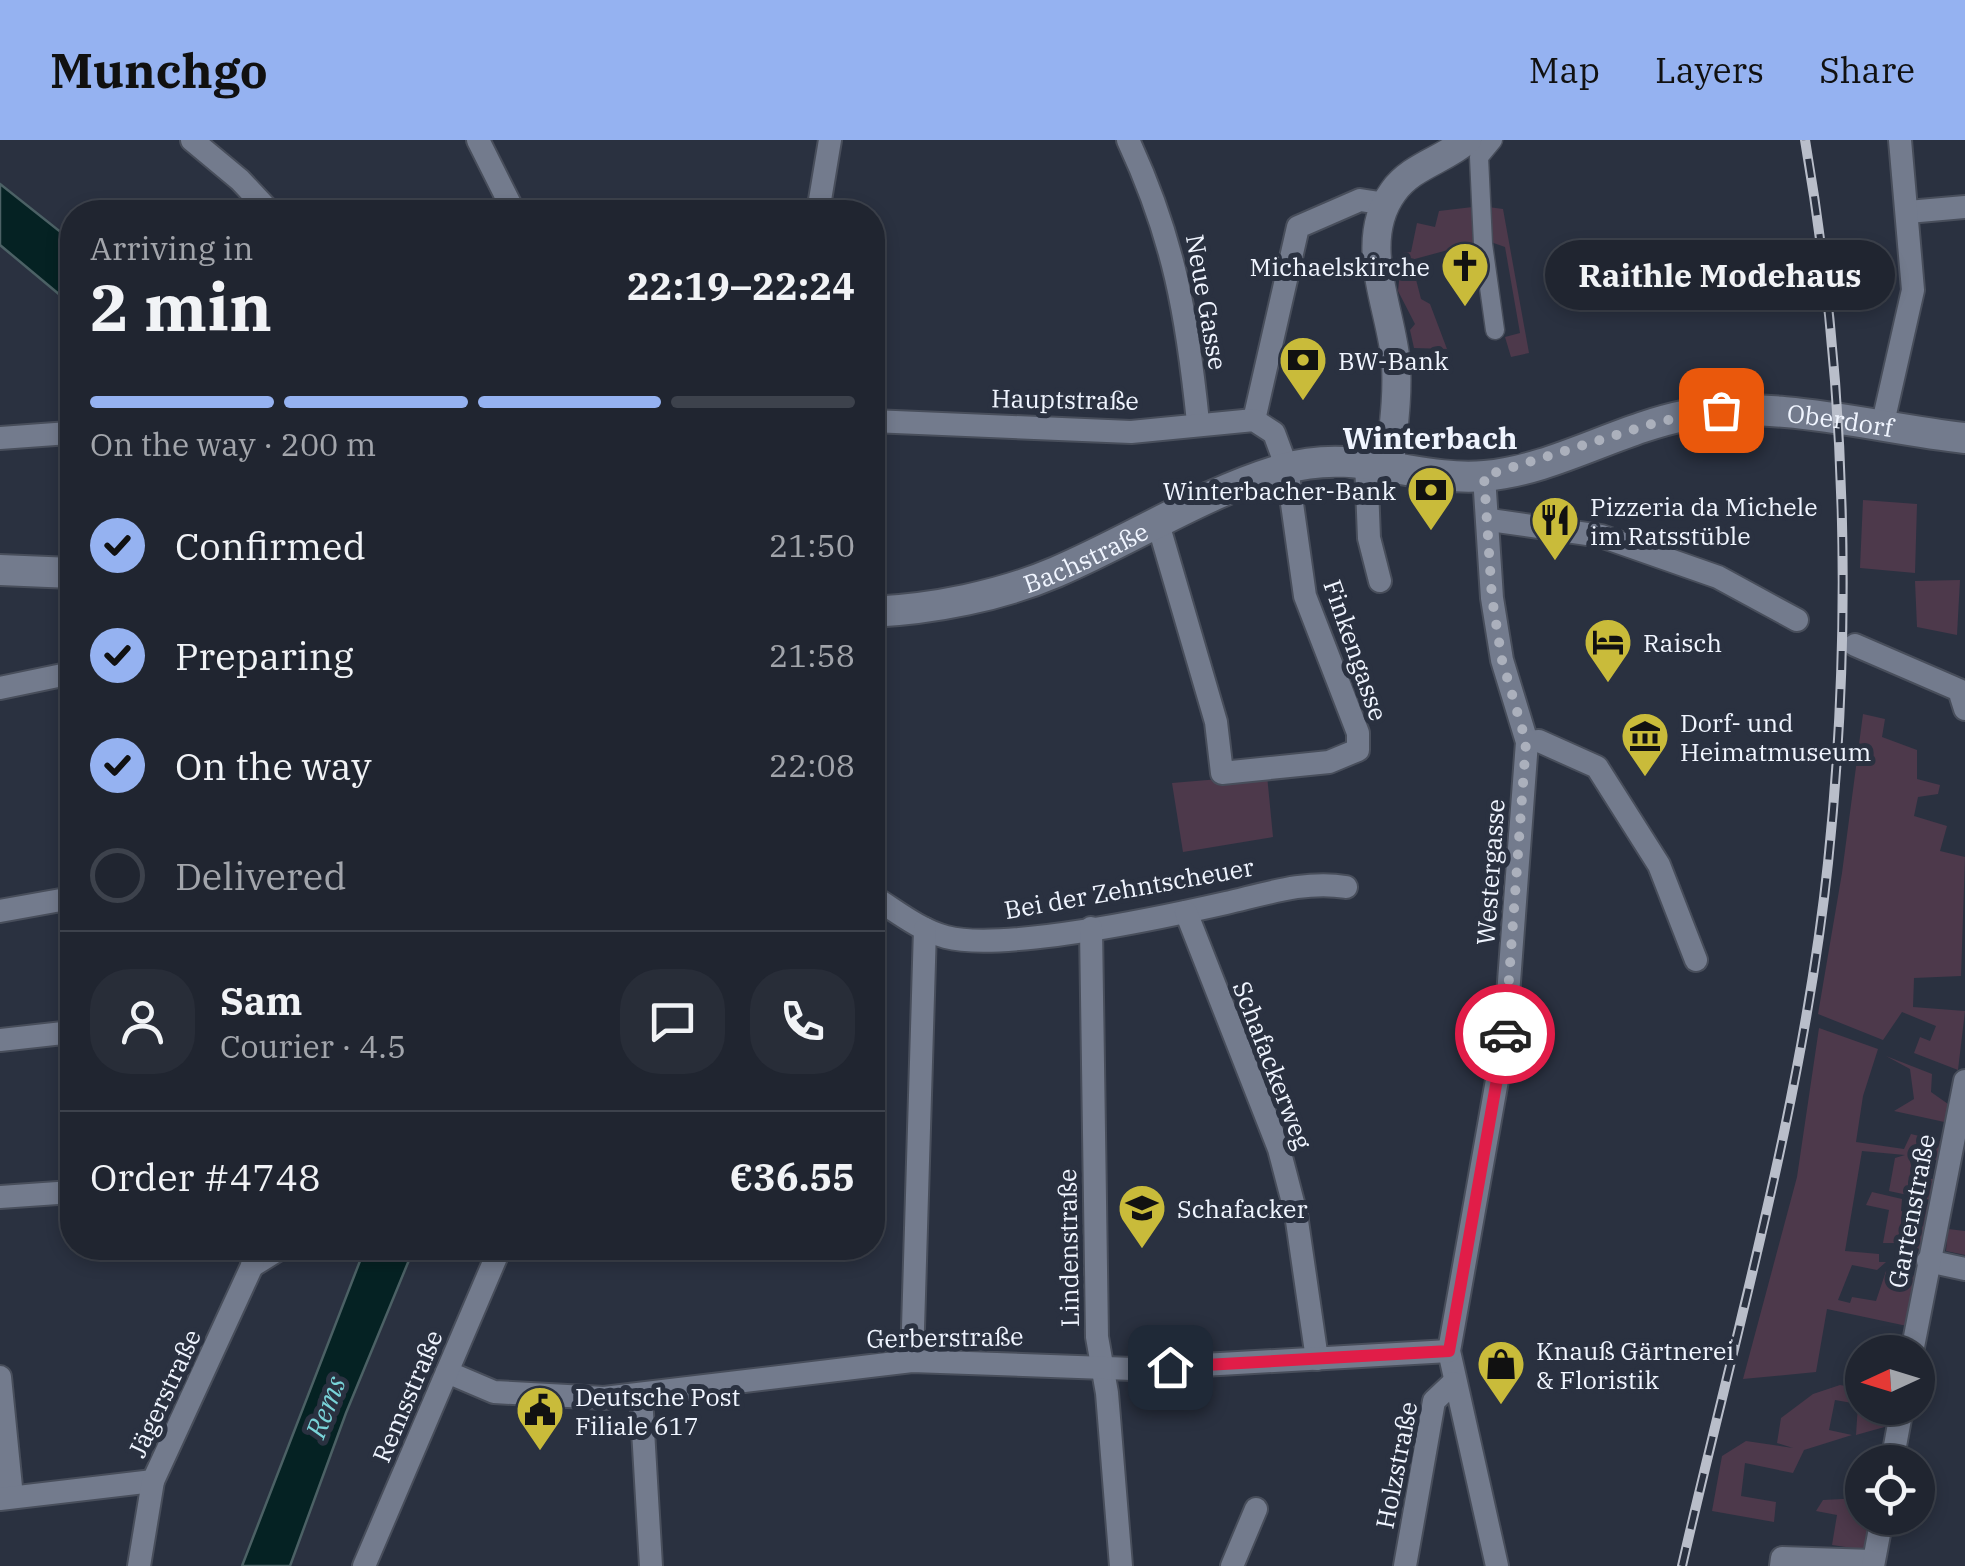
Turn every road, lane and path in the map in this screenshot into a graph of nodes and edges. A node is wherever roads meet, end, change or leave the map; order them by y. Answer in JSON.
{"nodes":[{"id":1,"x":192,"y":140,"type":"edge"},
{"id":2,"x":478,"y":140,"type":"edge"},
{"id":3,"x":830,"y":140,"type":"edge"},
{"id":4,"x":1128,"y":140,"type":"edge"},
{"id":5,"x":1467,"y":140,"type":"edge"},
{"id":6,"x":1493,"y":140,"type":"edge"},
{"id":7,"x":1900,"y":140,"type":"edge"},
{"id":8,"x":259,"y":200,"type":"edge"},
{"id":9,"x":508,"y":200,"type":"edge"},
{"id":10,"x":820,"y":200,"type":"edge"},
{"id":11,"x":1386,"y":204,"type":"junction"},
{"id":12,"x":1965,"y":208,"type":"edge"},
{"id":13,"x":1908,"y":212,"type":"junction"},
{"id":14,"x":1495,"y":330,"type":"dead end"},
{"id":15,"x":1254,"y":420,"type":"junction"},
{"id":16,"x":885,"y":422,"type":"edge"},
{"id":17,"x":1198,"y":422,"type":"junction"},
{"id":18,"x":1882,"y":428,"type":"junction"},
{"id":19,"x":60,"y":434,"type":"edge"},
{"id":20,"x":0,"y":438,"type":"edge"},
{"id":21,"x":1965,"y":438,"type":"edge"},
{"id":22,"x":1378,"y":463,"type":"junction"},
{"id":23,"x":1288,"y":468,"type":"junction"},
{"id":24,"x":1484,"y":476,"type":"junction"},
{"id":25,"x":1157,"y":520,"type":"junction"},
{"id":26,"x":1490,"y":520,"type":"junction"},
{"id":27,"x":0,"y":570,"type":"edge"},
{"id":28,"x":60,"y":572,"type":"edge"},
{"id":29,"x":1380,"y":580,"type":"dead end"},
{"id":30,"x":885,"y":610,"type":"edge"},
{"id":31,"x":1797,"y":620,"type":"dead end"},
{"id":32,"x":1855,"y":645,"type":"dead end"},
{"id":33,"x":60,"y":676,"type":"edge"},
{"id":34,"x":0,"y":688,"type":"edge"},
{"id":35,"x":1965,"y":709,"type":"edge"},
{"id":36,"x":1526,"y":742,"type":"junction"},
{"id":37,"x":1346,"y":887,"type":"dead end"},
{"id":38,"x":60,"y":900,"type":"edge"},
{"id":39,"x":885,"y":904,"type":"edge"},
{"id":40,"x":0,"y":911,"type":"edge"},
{"id":41,"x":1186,"y":912,"type":"junction"},
{"id":42,"x":1090,"y":928,"type":"junction"},
{"id":43,"x":926,"y":929,"type":"junction"},
{"id":44,"x":1696,"y":960,"type":"dead end"},
{"id":45,"x":60,"y":1033,"type":"edge"},
{"id":46,"x":0,"y":1040,"type":"edge"},
{"id":47,"x":1965,"y":1080,"type":"edge"},
{"id":48,"x":60,"y":1193,"type":"edge"},
{"id":49,"x":0,"y":1197,"type":"edge"},
{"id":50,"x":252,"y":1260,"type":"edge"},
{"id":51,"x":495,"y":1260,"type":"edge"},
{"id":52,"x":1928,"y":1261,"type":"junction"},
{"id":53,"x":1965,"y":1269,"type":"edge"},
{"id":54,"x":1915,"y":1335,"type":"edge"},
{"id":55,"x":1449,"y":1351,"type":"junction"},
{"id":56,"x":1316,"y":1359,"type":"junction"},
{"id":57,"x":912,"y":1361,"type":"junction"},
{"id":58,"x":1102,"y":1367,"type":"junction"},
{"id":59,"x":447,"y":1372,"type":"junction"},
{"id":60,"x":0,"y":1377,"type":"edge"},
{"id":61,"x":1453,"y":1383,"type":"junction"},
{"id":62,"x":642,"y":1396,"type":"junction"},
{"id":63,"x":153,"y":1481,"type":"junction"},
{"id":64,"x":6,"y":1498,"type":"edge"},
{"id":65,"x":1256,"y":1509,"type":"dead end"},
{"id":66,"x":1879,"y":1535,"type":"edge"},
{"id":67,"x":1873,"y":1563,"type":"edge"},
{"id":68,"x":139,"y":1566,"type":"edge"},
{"id":69,"x":364,"y":1566,"type":"edge"},
{"id":70,"x":652,"y":1566,"type":"edge"},
{"id":71,"x":1122,"y":1566,"type":"edge"},
{"id":72,"x":1232,"y":1566,"type":"edge"},
{"id":73,"x":1404,"y":1566,"type":"edge"},
{"id":74,"x":1496,"y":1566,"type":"edge"},
{"id":75,"x":1781,"y":1566,"type":"edge"}],
"edges":[{"from":1,"to":8,"type":"street"},
{"from":2,"to":9,"type":"street"},
{"from":3,"to":10,"type":"street"},
{"from":4,"to":17,"type":"street","name":"Neue Gasse"},
{"from":5,"to":11,"type":"street"},
{"from":6,"to":14,"type":"street"},
{"from":7,"to":13,"type":"street"},
{"from":11,"to":15,"type":"street"},
{"from":11,"to":22,"type":"street"},
{"from":12,"to":13,"type":"street"},
{"from":13,"to":18,"type":"street"},
{"from":15,"to":17,"type":"street","name":"Hauptstraße"},
{"from":15,"to":23,"type":"street"},
{"from":16,"to":17,"type":"street","name":"Hauptstraße"},
{"from":18,"to":21,"type":"main road","name":"Oberdorf"},
{"from":18,"to":24,"type":"main road","name":"Oberdorf"},
{"from":19,"to":20,"type":"street"},
{"from":22,"to":23,"type":"main road","name":"Bachstraße"},
{"from":22,"to":24,"type":"main road","name":"Bachstraße"},
{"from":22,"to":29,"type":"street"},
{"from":23,"to":25,"type":"main road","name":"Bachstraße"},
{"from":23,"to":25,"type":"street","name":"Finkengasse"},
{"from":24,"to":26,"type":"street","name":"Westergasse"},
{"from":25,"to":30,"type":"main road","name":"Bachstraße"},
{"from":26,"to":31,"type":"street"},
{"from":26,"to":36,"type":"street","name":"Westergasse"},
{"from":27,"to":28,"type":"main road"},
{"from":32,"to":35,"type":"street"},
{"from":33,"to":34,"type":"street"},
{"from":36,"to":44,"type":"street"},
{"from":36,"to":55,"type":"street","name":"Westergasse"},
{"from":37,"to":41,"type":"street","name":"Bei der Zehntscheuer"},
{"from":38,"to":40,"type":"street"},
{"from":39,"to":43,"type":"street","name":"Bei der Zehntscheuer"},
{"from":41,"to":42,"type":"street","name":"Bei der Zehntscheuer"},
{"from":41,"to":56,"type":"street","name":"Schafackerweg"},
{"from":42,"to":43,"type":"street","name":"Bei der Zehntscheuer"},
{"from":42,"to":58,"type":"street","name":"Lindenstraße"},
{"from":43,"to":57,"type":"street"},
{"from":45,"to":46,"type":"street"},
{"from":47,"to":52,"type":"street","name":"Gartenstraße"},
{"from":48,"to":49,"type":"street"},
{"from":50,"to":63,"type":"street","name":"Jägerstraße"},
{"from":51,"to":59,"type":"street","name":"Remsstraße"},
{"from":52,"to":53,"type":"street"},
{"from":52,"to":54,"type":"street","name":"Gartenstraße"},
{"from":55,"to":56,"type":"street","name":"Gerberstraße"},
{"from":55,"to":61,"type":"street","name":"Westergasse"},
{"from":56,"to":58,"type":"street","name":"Gerberstraße"},
{"from":57,"to":58,"type":"street","name":"Gerberstraße"},
{"from":57,"to":62,"type":"street","name":"Gerberstraße"},
{"from":58,"to":71,"type":"street","name":"Lindenstraße"},
{"from":59,"to":62,"type":"street","name":"Gerberstraße"},
{"from":59,"to":69,"type":"street","name":"Remsstraße"},
{"from":60,"to":64,"type":"street"},
{"from":61,"to":73,"type":"street","name":"Holzstraße"},
{"from":61,"to":74,"type":"street","name":"Westergasse"},
{"from":62,"to":70,"type":"street"},
{"from":63,"to":64,"type":"street"},
{"from":63,"to":68,"type":"street","name":"Jägerstraße"},
{"from":65,"to":72,"type":"street"},
{"from":66,"to":67,"type":"street"},
{"from":67,"to":75,"type":"street"}]}
